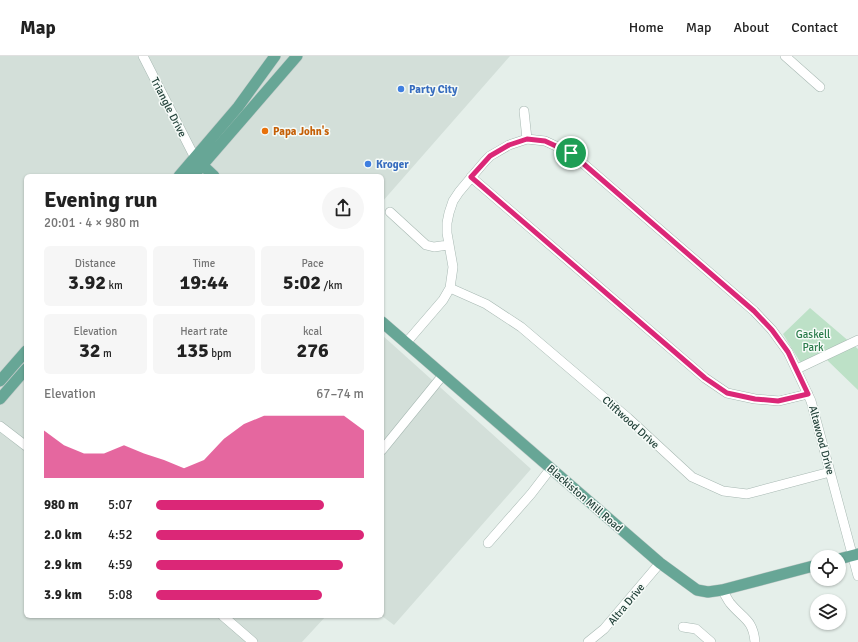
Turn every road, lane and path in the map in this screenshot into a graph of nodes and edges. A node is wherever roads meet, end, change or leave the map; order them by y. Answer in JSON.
{"nodes":[{"id":1,"x":143,"y":56,"type":"edge"},
{"id":2,"x":275,"y":56,"type":"edge"},
{"id":3,"x":296,"y":56,"type":"edge"},
{"id":4,"x":785,"y":56,"type":"edge"},
{"id":5,"x":820,"y":87,"type":"dead end"},
{"id":6,"x":524,"y":111,"type":"dead end"},
{"id":7,"x":527,"y":139,"type":"junction"},
{"id":8,"x":198,"y":162,"type":"junction"},
{"id":9,"x":182,"y":174,"type":"edge"},
{"id":10,"x":194,"y":174,"type":"edge"},
{"id":11,"x":212,"y":174,"type":"edge"},
{"id":12,"x":471,"y":177,"type":"junction"},
{"id":13,"x":393,"y":216,"type":"dead end"},
{"id":14,"x":448,"y":245,"type":"junction"},
{"id":15,"x":450,"y":288,"type":"junction"},
{"id":16,"x":384,"y":324,"type":"edge"},
{"id":17,"x":858,"y":340,"type":"edge"},
{"id":18,"x":406,"y":343,"type":"junction"},
{"id":19,"x":24,"y":353,"type":"edge"},
{"id":20,"x":797,"y":369,"type":"junction"},
{"id":21,"x":24,"y":371,"type":"edge"},
{"id":22,"x":443,"y":375,"type":"junction"},
{"id":23,"x":0,"y":382,"type":"edge"},
{"id":24,"x":808,"y":394,"type":"junction"},
{"id":25,"x":2,"y":397,"type":"edge"},
{"id":26,"x":0,"y":406,"type":"edge"},
{"id":27,"x":0,"y":417,"type":"edge"},
{"id":28,"x":0,"y":426,"type":"edge"},
{"id":29,"x":12,"y":434,"type":"junction"},
{"id":30,"x":24,"y":444,"type":"edge"},
{"id":31,"x":384,"y":448,"type":"edge"},
{"id":32,"x":551,"y":468,"type":"junction"},
{"id":33,"x":830,"y":472,"type":"junction"},
{"id":34,"x":488,"y":543,"type":"dead end"},
{"id":35,"x":855,"y":555,"type":"edge"},
{"id":36,"x":660,"y":563,"type":"junction"},
{"id":37,"x":810,"y":566,"type":"edge"},
{"id":38,"x":858,"y":576,"type":"edge"},
{"id":39,"x":722,"y":590,"type":"junction"},
{"id":40,"x":225,"y":618,"type":"edge"},
{"id":41,"x":683,"y":627,"type":"dead end"},
{"id":42,"x":253,"y":642,"type":"edge"},
{"id":43,"x":588,"y":642,"type":"edge"},
{"id":44,"x":711,"y":642,"type":"edge"},
{"id":45,"x":755,"y":642,"type":"edge"}],
"edges":[{"from":1,"to":8,"type":"street","name":"Triangle Drive"},
{"from":2,"to":8,"type":"main road"},
{"from":3,"to":8,"type":"main road"},
{"from":4,"to":5,"type":"street"},
{"from":6,"to":7,"type":"street"},
{"from":7,"to":12,"type":"street","name":"Altawood Drive"},
{"from":7,"to":20,"type":"street","name":"Altawood Drive"},
{"from":8,"to":9,"type":"main road"},
{"from":8,"to":10,"type":"main road"},
{"from":8,"to":11,"type":"main road"},
{"from":12,"to":14,"type":"street","name":"Altawood Drive"},
{"from":12,"to":24,"type":"street"},
{"from":13,"to":14,"type":"street"},
{"from":14,"to":15,"type":"street","name":"Altawood Drive"},
{"from":15,"to":18,"type":"street","name":"Altawood Drive"},
{"from":15,"to":33,"type":"street","name":"Cliftwood Drive"},
{"from":16,"to":18,"type":"main road","name":"Blackiston Mill Road"},
{"from":17,"to":20,"type":"street"},
{"from":18,"to":22,"type":"main road","name":"Blackiston Mill Road"},
{"from":19,"to":23,"type":"main road"},
{"from":20,"to":24,"type":"street","name":"Altawood Drive"},
{"from":21,"to":25,"type":"main road"},
{"from":22,"to":31,"type":"street"},
{"from":22,"to":32,"type":"main road","name":"Blackiston Mill Road"},
{"from":24,"to":33,"type":"street","name":"Altawood Drive"},
{"from":25,"to":26,"type":"street"},
{"from":27,"to":29,"type":"street"},
{"from":28,"to":29,"type":"street"},
{"from":29,"to":30,"type":"street"},
{"from":32,"to":34,"type":"street"},
{"from":32,"to":36,"type":"main road","name":"Blackiston Mill Road"},
{"from":33,"to":35,"type":"street","name":"Altawood Drive"},
{"from":35,"to":38,"type":"street","name":"Altawood Drive"},
{"from":36,"to":39,"type":"main road","name":"Blackiston Mill Road"},
{"from":36,"to":43,"type":"street","name":"Altra Drive"},
{"from":37,"to":39,"type":"main road","name":"Blackiston Mill Road"},
{"from":39,"to":45,"type":"street"},
{"from":40,"to":42,"type":"street"},
{"from":41,"to":44,"type":"street"}]}
